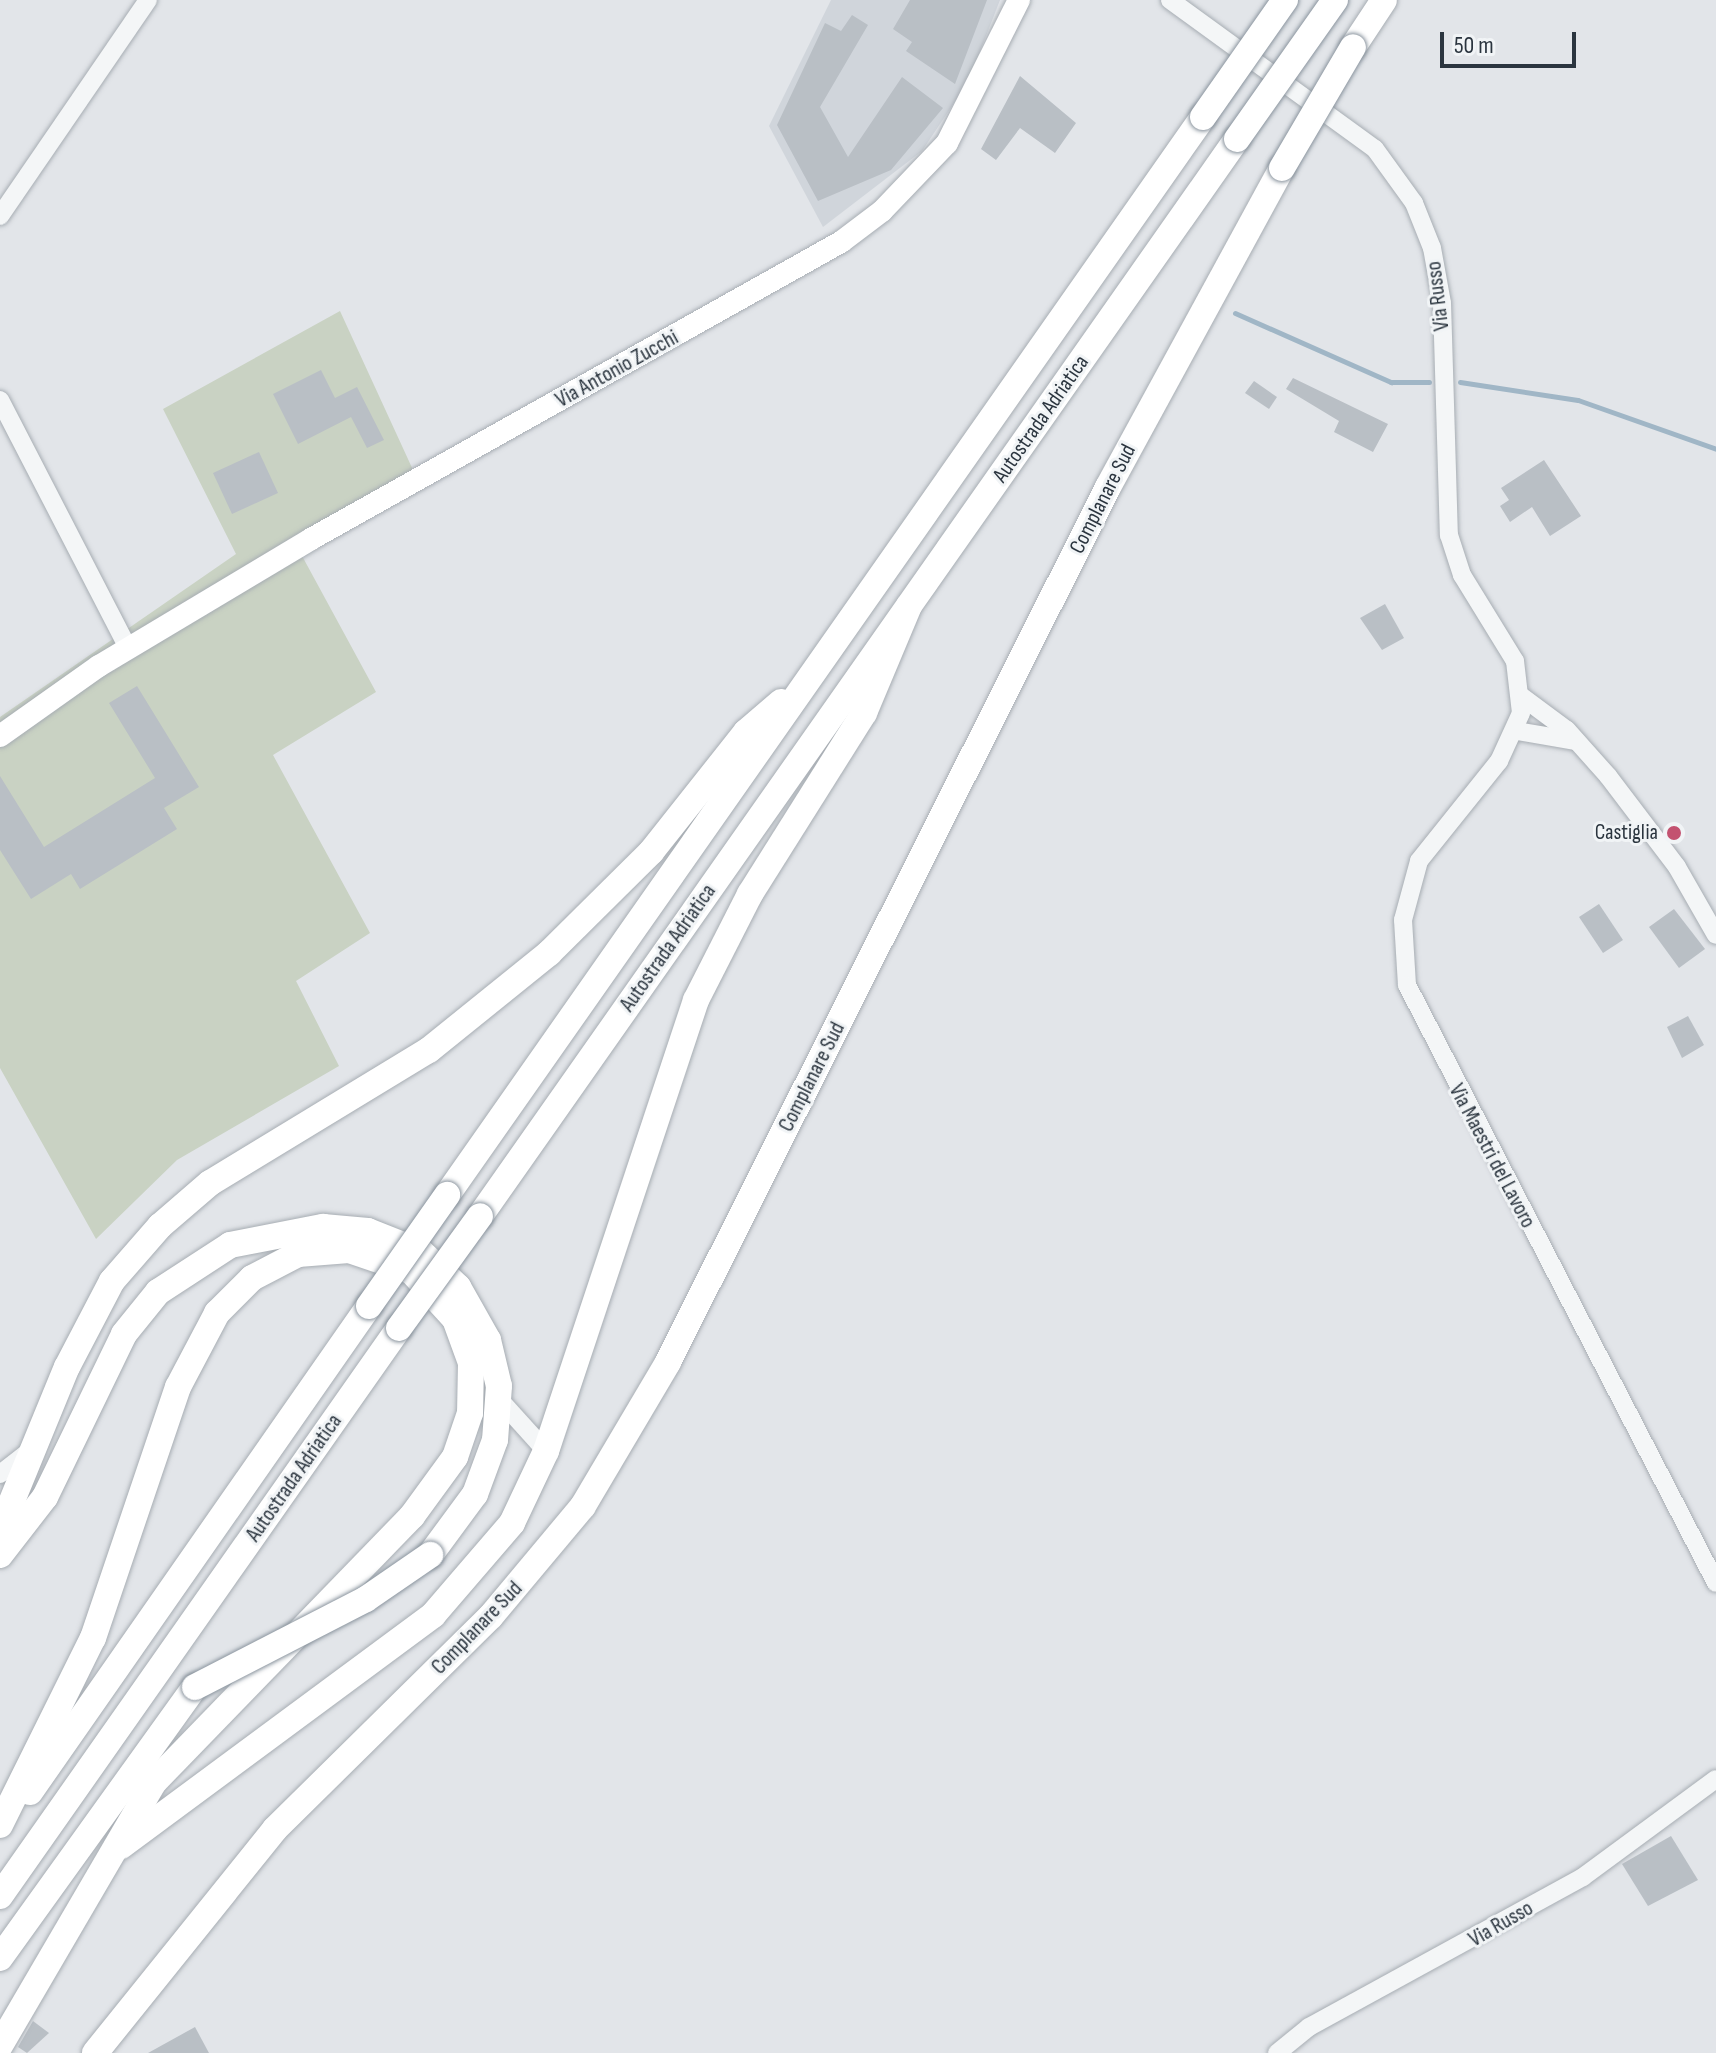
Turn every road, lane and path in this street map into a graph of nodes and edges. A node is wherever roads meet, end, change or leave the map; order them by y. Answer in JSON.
{"nodes":[{"id":1,"x":148,"y":0,"type":"edge"},
{"id":2,"x":1019,"y":0,"type":"edge"},
{"id":3,"x":1170,"y":0,"type":"edge"},
{"id":4,"x":1285,"y":0,"type":"edge"},
{"id":5,"x":1335,"y":0,"type":"edge"},
{"id":6,"x":1384,"y":0,"type":"edge"},
{"id":7,"x":0,"y":216,"type":"edge"},
{"id":8,"x":0,"y":400,"type":"edge"},
{"id":9,"x":909,"y":606,"type":"junction"},
{"id":10,"x":128,"y":648,"type":"junction"},
{"id":11,"x":806,"y":682,"type":"junction"},
{"id":12,"x":1521,"y":696,"type":"junction"},
{"id":13,"x":1517,"y":731,"type":"junction"},
{"id":14,"x":0,"y":736,"type":"edge"},
{"id":15,"x":1577,"y":742,"type":"junction"},
{"id":16,"x":1716,"y":935,"type":"edge"},
{"id":17,"x":499,"y":1399,"type":"junction"},
{"id":18,"x":33,"y":1449,"type":"junction"},
{"id":19,"x":546,"y":1451,"type":"junction"},
{"id":20,"x":0,"y":1474,"type":"edge"},
{"id":21,"x":0,"y":1530,"type":"edge"},
{"id":22,"x":0,"y":1555,"type":"edge"},
{"id":23,"x":1716,"y":1583,"type":"edge"},
{"id":24,"x":1716,"y":1779,"type":"edge"},
{"id":25,"x":0,"y":1825,"type":"edge"},
{"id":26,"x":0,"y":1834,"type":"edge"},
{"id":27,"x":110,"y":1856,"type":"junction"},
{"id":28,"x":0,"y":1896,"type":"edge"},
{"id":29,"x":0,"y":1958,"type":"edge"},
{"id":30,"x":0,"y":2046,"type":"edge"},
{"id":31,"x":95,"y":2053,"type":"edge"},
{"id":32,"x":1277,"y":2053,"type":"edge"}],
"edges":[{"from":1,"to":7,"type":"street"},
{"from":2,"to":10,"type":"main road","name":"Via Antonio Zucchi"},
{"from":3,"to":12,"type":"street","name":"Via Russo"},
{"from":4,"to":11,"type":"highway","name":"Autostrada Adriatica","bridge":true},
{"from":5,"to":9,"type":"highway","name":"Autostrada Adriatica","bridge":true},
{"from":6,"to":31,"type":"highway","name":"Complanare Sud","bridge":true},
{"from":8,"to":10,"type":"street"},
{"from":9,"to":19,"type":"highway"},
{"from":9,"to":28,"type":"highway","name":"Autostrada Adriatica","bridge":true},
{"from":10,"to":14,"type":"main road","name":"Via Antonio Zucchi"},
{"from":11,"to":18,"type":"highway"},
{"from":11,"to":26,"type":"highway","name":"Autostrada Adriatica","bridge":true},
{"from":12,"to":13,"type":"street","name":"Via Russo"},
{"from":12,"to":15,"type":"street"},
{"from":13,"to":15,"type":"street"},
{"from":13,"to":23,"type":"street","name":"Via Maestri del Lavoro"},
{"from":15,"to":16,"type":"street"},
{"from":17,"to":19,"type":"street"},
{"from":17,"to":22,"type":"highway"},
{"from":17,"to":29,"type":"highway","bridge":true},
{"from":18,"to":20,"type":"street"},
{"from":18,"to":21,"type":"highway"},
{"from":19,"to":27,"type":"highway"},
{"from":24,"to":32,"type":"street","name":"Via Russo"},
{"from":25,"to":27,"type":"highway"},
{"from":27,"to":30,"type":"highway"}]}
